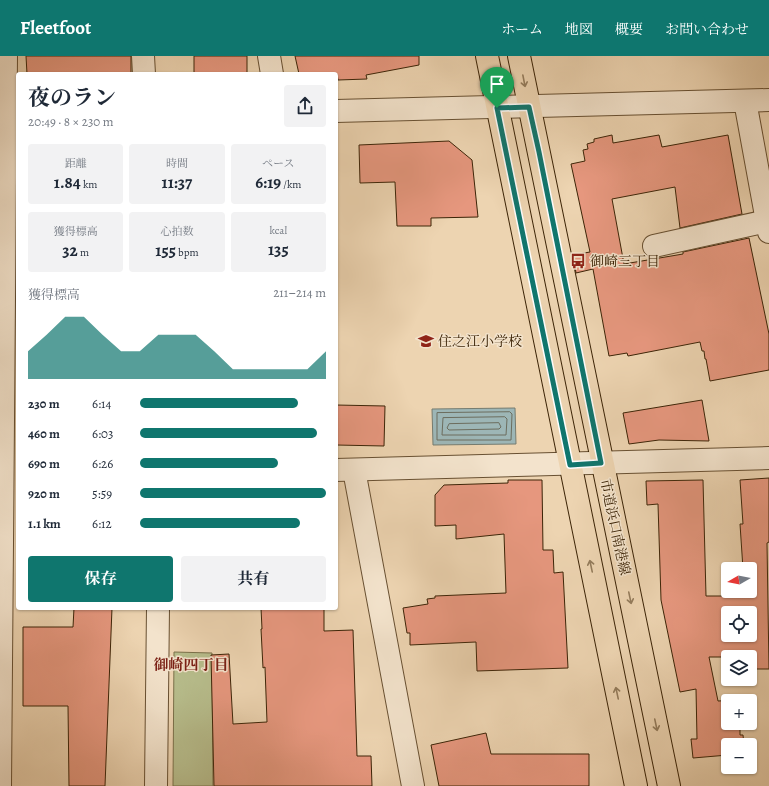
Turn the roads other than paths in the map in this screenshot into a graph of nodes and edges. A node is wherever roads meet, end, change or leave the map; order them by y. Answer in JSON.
{"nodes":[{"id":1,"x":6,"y":56,"type":"edge"},
{"id":2,"x":143,"y":56,"type":"edge"},
{"id":3,"x":269,"y":56,"type":"edge"},
{"id":4,"x":487,"y":56,"type":"edge"},
{"id":5,"x":519,"y":56,"type":"edge"},
{"id":6,"x":144,"y":72,"type":"edge"},
{"id":7,"x":272,"y":72,"type":"edge"},
{"id":8,"x":745,"y":100,"type":"junction"},
{"id":9,"x":769,"y":100,"type":"edge"},
{"id":10,"x":529,"y":107,"type":"junction"},
{"id":11,"x":497,"y":108,"type":"junction"},
{"id":12,"x":338,"y":111,"type":"edge"},
{"id":13,"x":8,"y":120,"type":"edge"},
{"id":14,"x":2,"y":221,"type":"edge"},
{"id":15,"x":768,"y":227,"type":"edge"},
{"id":16,"x":654,"y":246,"type":"dead end"},
{"id":17,"x":2,"y":302,"type":"edge"},
{"id":18,"x":2,"y":390,"type":"edge"},
{"id":19,"x":769,"y":458,"type":"edge"},
{"id":20,"x":601,"y":463,"type":"junction"},
{"id":21,"x":570,"y":465,"type":"junction"},
{"id":22,"x":345,"y":470,"type":"edge"},
{"id":23,"x":7,"y":476,"type":"edge"},
{"id":24,"x":158,"y":610,"type":"edge"},
{"id":25,"x":0,"y":786,"type":"edge"},
{"id":26,"x":156,"y":786,"type":"edge"},
{"id":27,"x":413,"y":786,"type":"edge"},
{"id":28,"x":636,"y":786,"type":"edge"},
{"id":29,"x":669,"y":786,"type":"edge"}],
"edges":[{"from":1,"to":13,"type":"street"},
{"from":2,"to":6,"type":"street"},
{"from":3,"to":7,"type":"street"},
{"from":4,"to":11,"type":"main road"},
{"from":5,"to":10,"type":"main road","name":"市道浜口南港線","one_way":true},
{"from":8,"to":9,"type":"street"},
{"from":8,"to":10,"type":"street"},
{"from":8,"to":15,"type":"street"},
{"from":10,"to":11,"type":"street"},
{"from":10,"to":20,"type":"main road","name":"市道浜口南港線"},
{"from":11,"to":12,"type":"street"},
{"from":11,"to":21,"type":"main road"},
{"from":13,"to":14,"type":"street"},
{"from":14,"to":17,"type":"street"},
{"from":15,"to":16,"type":"street"},
{"from":17,"to":18,"type":"street"},
{"from":18,"to":23,"type":"street"},
{"from":19,"to":20,"type":"street"},
{"from":20,"to":21,"type":"street"},
{"from":20,"to":29,"type":"main road","name":"市道浜口南港線","one_way":true},
{"from":21,"to":22,"type":"street"},
{"from":28,"to":21,"type":"main road","one_way":true},
{"from":22,"to":27,"type":"street"},
{"from":23,"to":25,"type":"street"},
{"from":24,"to":26,"type":"street"}]}
